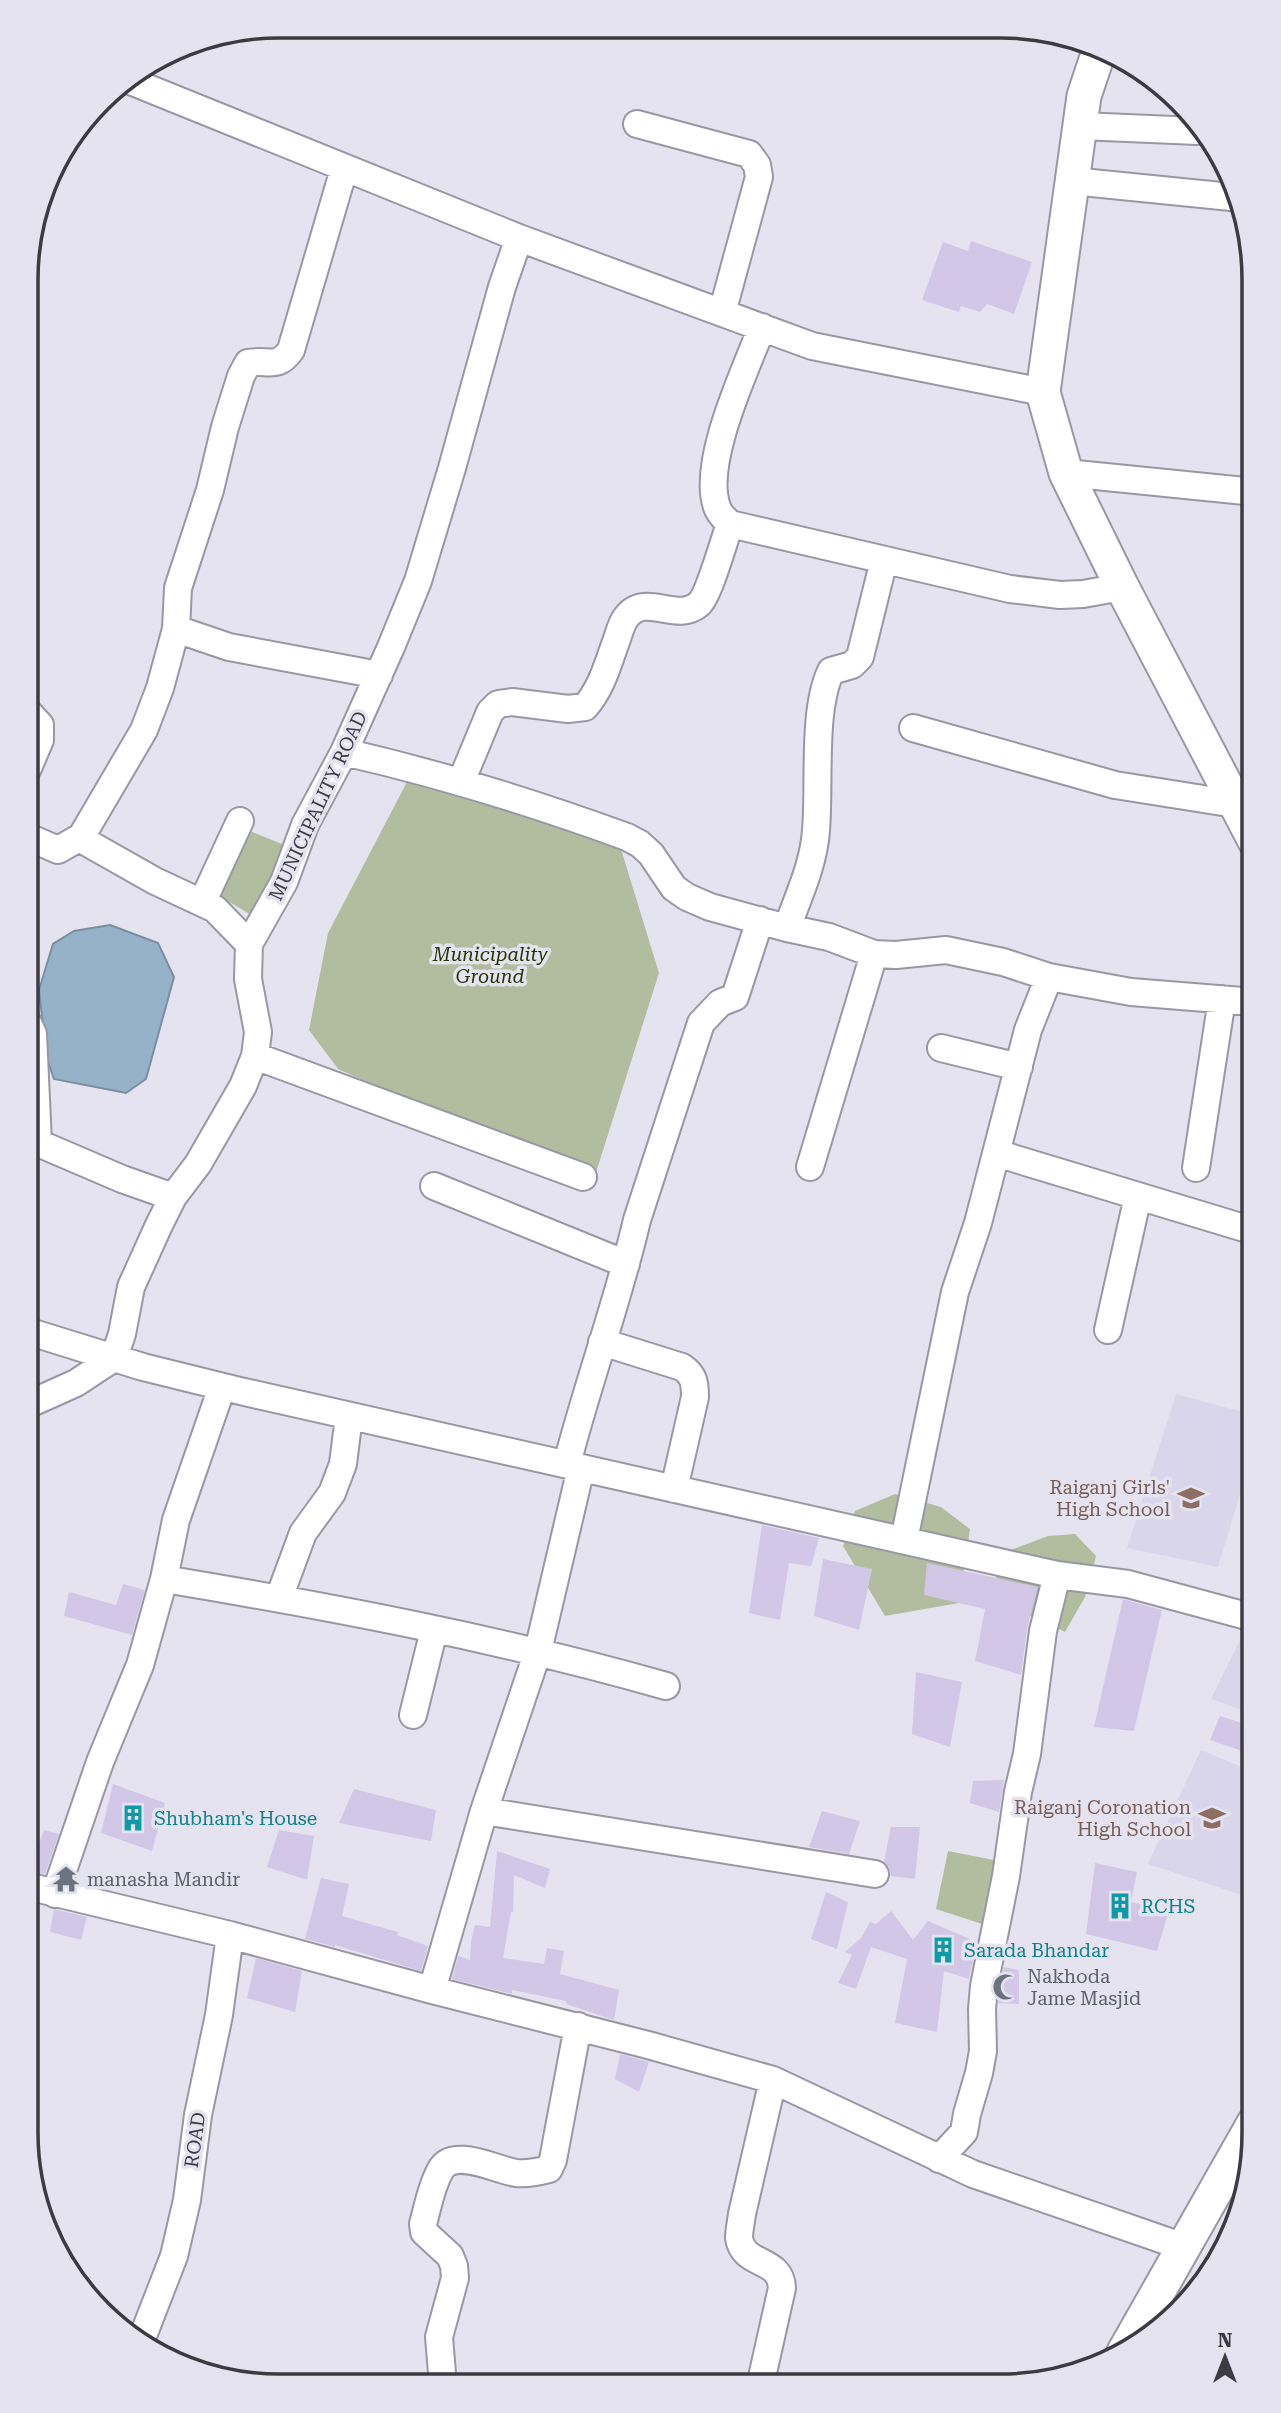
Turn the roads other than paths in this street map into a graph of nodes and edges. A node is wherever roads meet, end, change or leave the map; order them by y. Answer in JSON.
{"nodes":[{"id":1,"x":1097,"y":58,"type":"edge"},
{"id":2,"x":139,"y":84,"type":"edge"},
{"id":3,"x":637,"y":124,"type":"dead end"},
{"id":4,"x":1080,"y":126,"type":"junction"},
{"id":5,"x":1190,"y":131,"type":"edge"},
{"id":6,"x":344,"y":169,"type":"junction"},
{"id":7,"x":1072,"y":181,"type":"junction"},
{"id":8,"x":1228,"y":197,"type":"edge"},
{"id":9,"x":519,"y":239,"type":"junction"},
{"id":10,"x":722,"y":313,"type":"junction"},
{"id":11,"x":762,"y":327,"type":"junction"},
{"id":12,"x":1043,"y":391,"type":"junction"},
{"id":13,"x":1066,"y":473,"type":"junction"},
{"id":14,"x":1242,"y":491,"type":"edge"},
{"id":15,"x":730,"y":524,"type":"junction"},
{"id":16,"x":884,"y":560,"type":"junction"},
{"id":17,"x":1122,"y":587,"type":"junction"},
{"id":18,"x":176,"y":629,"type":"junction"},
{"id":19,"x":379,"y":675,"type":"junction"},
{"id":20,"x":38,"y":722,"type":"edge"},
{"id":21,"x":913,"y":728,"type":"dead end"},
{"id":22,"x":38,"y":745,"type":"edge"},
{"id":23,"x":344,"y":752,"type":"junction"},
{"id":24,"x":461,"y":782,"type":"junction"},
{"id":25,"x":1242,"y":793,"type":"edge"},
{"id":26,"x":1242,"y":798,"type":"edge"},
{"id":27,"x":240,"y":821,"type":"dead end"},
{"id":28,"x":80,"y":839,"type":"junction"},
{"id":29,"x":38,"y":841,"type":"edge"},
{"id":30,"x":202,"y":903,"type":"junction"},
{"id":31,"x":760,"y":920,"type":"junction"},
{"id":32,"x":787,"y":928,"type":"junction"},
{"id":33,"x":249,"y":944,"type":"junction"},
{"id":34,"x":874,"y":954,"type":"junction"},
{"id":35,"x":1049,"y":977,"type":"junction"},
{"id":36,"x":1222,"y":999,"type":"junction"},
{"id":37,"x":1242,"y":1001,"type":"edge"},
{"id":38,"x":941,"y":1048,"type":"dead end"},
{"id":39,"x":256,"y":1056,"type":"junction"},
{"id":40,"x":1019,"y":1067,"type":"junction"},
{"id":41,"x":38,"y":1143,"type":"edge"},
{"id":42,"x":996,"y":1153,"type":"junction"},
{"id":43,"x":810,"y":1167,"type":"dead end"},
{"id":44,"x":1196,"y":1168,"type":"dead end"},
{"id":45,"x":583,"y":1177,"type":"dead end"},
{"id":46,"x":434,"y":1186,"type":"dead end"},
{"id":47,"x":1138,"y":1196,"type":"junction"},
{"id":48,"x":173,"y":1197,"type":"junction"},
{"id":49,"x":1242,"y":1227,"type":"edge"},
{"id":50,"x":626,"y":1264,"type":"junction"},
{"id":51,"x":1108,"y":1330,"type":"dead end"},
{"id":52,"x":38,"y":1334,"type":"edge"},
{"id":53,"x":602,"y":1342,"type":"junction"},
{"id":54,"x":114,"y":1358,"type":"junction"},
{"id":55,"x":222,"y":1387,"type":"junction"},
{"id":56,"x":38,"y":1400,"type":"edge"},
{"id":57,"x":349,"y":1416,"type":"junction"},
{"id":58,"x":574,"y":1466,"type":"junction"},
{"id":59,"x":674,"y":1489,"type":"junction"},
{"id":60,"x":904,"y":1540,"type":"junction"},
{"id":61,"x":1057,"y":1575,"type":"junction"},
{"id":62,"x":164,"y":1579,"type":"junction"},
{"id":63,"x":279,"y":1598,"type":"junction"},
{"id":64,"x":1242,"y":1616,"type":"edge"},
{"id":65,"x":434,"y":1630,"type":"junction"},
{"id":66,"x":538,"y":1651,"type":"junction"},
{"id":67,"x":666,"y":1686,"type":"dead end"},
{"id":68,"x":413,"y":1715,"type":"dead end"},
{"id":69,"x":484,"y":1811,"type":"junction"},
{"id":70,"x":874,"y":1874,"type":"dead end"},
{"id":71,"x":38,"y":1889,"type":"edge"},
{"id":72,"x":55,"y":1894,"type":"junction"},
{"id":73,"x":230,"y":1935,"type":"junction"},
{"id":74,"x":432,"y":1990,"type":"junction"},
{"id":75,"x":578,"y":2026,"type":"junction"},
{"id":76,"x":773,"y":2080,"type":"junction"},
{"id":77,"x":1242,"y":2144,"type":"edge"},
{"id":78,"x":940,"y":2159,"type":"junction"},
{"id":79,"x":1184,"y":2247,"type":"junction"},
{"id":80,"x":144,"y":2332,"type":"edge"},
{"id":81,"x":1133,"y":2335,"type":"edge"},
{"id":82,"x":442,"y":2374,"type":"edge"},
{"id":83,"x":763,"y":2374,"type":"edge"}],
"edges":[{"from":1,"to":4,"type":"main road"},
{"from":2,"to":6,"type":"street"},
{"from":3,"to":10,"type":"street"},
{"from":4,"to":5,"type":"street"},
{"from":4,"to":7,"type":"main road"},
{"from":6,"to":9,"type":"street"},
{"from":6,"to":18,"type":"street"},
{"from":7,"to":8,"type":"street"},
{"from":7,"to":12,"type":"main road"},
{"from":9,"to":10,"type":"street"},
{"from":9,"to":19,"type":"street","name":"MUNICIPALITY ROAD"},
{"from":10,"to":11,"type":"street"},
{"from":11,"to":12,"type":"street"},
{"from":11,"to":15,"type":"street"},
{"from":12,"to":13,"type":"main road"},
{"from":13,"to":14,"type":"street"},
{"from":13,"to":17,"type":"main road"},
{"from":15,"to":16,"type":"street"},
{"from":15,"to":24,"type":"street"},
{"from":16,"to":17,"type":"street"},
{"from":16,"to":32,"type":"street"},
{"from":17,"to":25,"type":"main road"},
{"from":18,"to":19,"type":"street"},
{"from":18,"to":28,"type":"street"},
{"from":19,"to":23,"type":"street","name":"MUNICIPALITY ROAD"},
{"from":20,"to":22,"type":"street"},
{"from":21,"to":26,"type":"street"},
{"from":23,"to":24,"type":"street"},
{"from":23,"to":33,"type":"street","name":"MUNICIPALITY ROAD"},
{"from":24,"to":31,"type":"street"},
{"from":27,"to":30,"type":"street"},
{"from":28,"to":29,"type":"street"},
{"from":28,"to":30,"type":"street"},
{"from":30,"to":33,"type":"street"},
{"from":31,"to":32,"type":"street"},
{"from":31,"to":50,"type":"street"},
{"from":32,"to":34,"type":"street"},
{"from":33,"to":39,"type":"street","name":"MUNICIPALITY ROAD"},
{"from":34,"to":35,"type":"street"},
{"from":34,"to":43,"type":"street"},
{"from":35,"to":36,"type":"street"},
{"from":35,"to":40,"type":"street"},
{"from":36,"to":37,"type":"street"},
{"from":36,"to":44,"type":"street"},
{"from":38,"to":40,"type":"street"},
{"from":39,"to":45,"type":"street"},
{"from":39,"to":48,"type":"street","name":"MUNICIPALITY ROAD"},
{"from":40,"to":42,"type":"street"},
{"from":41,"to":48,"type":"street"},
{"from":42,"to":47,"type":"street"},
{"from":42,"to":60,"type":"street"},
{"from":46,"to":50,"type":"street"},
{"from":47,"to":49,"type":"street"},
{"from":47,"to":51,"type":"street"},
{"from":48,"to":54,"type":"street","name":"MUNICIPALITY ROAD"},
{"from":50,"to":53,"type":"street"},
{"from":52,"to":54,"type":"street"},
{"from":53,"to":58,"type":"street"},
{"from":53,"to":59,"type":"street"},
{"from":54,"to":55,"type":"street"},
{"from":54,"to":56,"type":"street"},
{"from":55,"to":57,"type":"street"},
{"from":55,"to":62,"type":"street"},
{"from":57,"to":58,"type":"street"},
{"from":57,"to":63,"type":"street"},
{"from":58,"to":59,"type":"street"},
{"from":58,"to":66,"type":"street"},
{"from":59,"to":60,"type":"street"},
{"from":60,"to":61,"type":"street"},
{"from":61,"to":64,"type":"street"},
{"from":61,"to":78,"type":"street"},
{"from":62,"to":63,"type":"street"},
{"from":62,"to":72,"type":"street"},
{"from":63,"to":65,"type":"street"},
{"from":65,"to":66,"type":"street"},
{"from":65,"to":68,"type":"street"},
{"from":66,"to":67,"type":"street"},
{"from":66,"to":69,"type":"street"},
{"from":69,"to":70,"type":"street"},
{"from":69,"to":74,"type":"street"},
{"from":71,"to":72,"type":"street"},
{"from":72,"to":73,"type":"street"},
{"from":73,"to":74,"type":"street"},
{"from":73,"to":80,"type":"street","name":"ROAD"},
{"from":74,"to":75,"type":"street"},
{"from":75,"to":76,"type":"street"},
{"from":75,"to":82,"type":"street"},
{"from":76,"to":78,"type":"street"},
{"from":76,"to":83,"type":"street"},
{"from":77,"to":79,"type":"main road"},
{"from":78,"to":79,"type":"street"},
{"from":79,"to":81,"type":"main road"}]}
